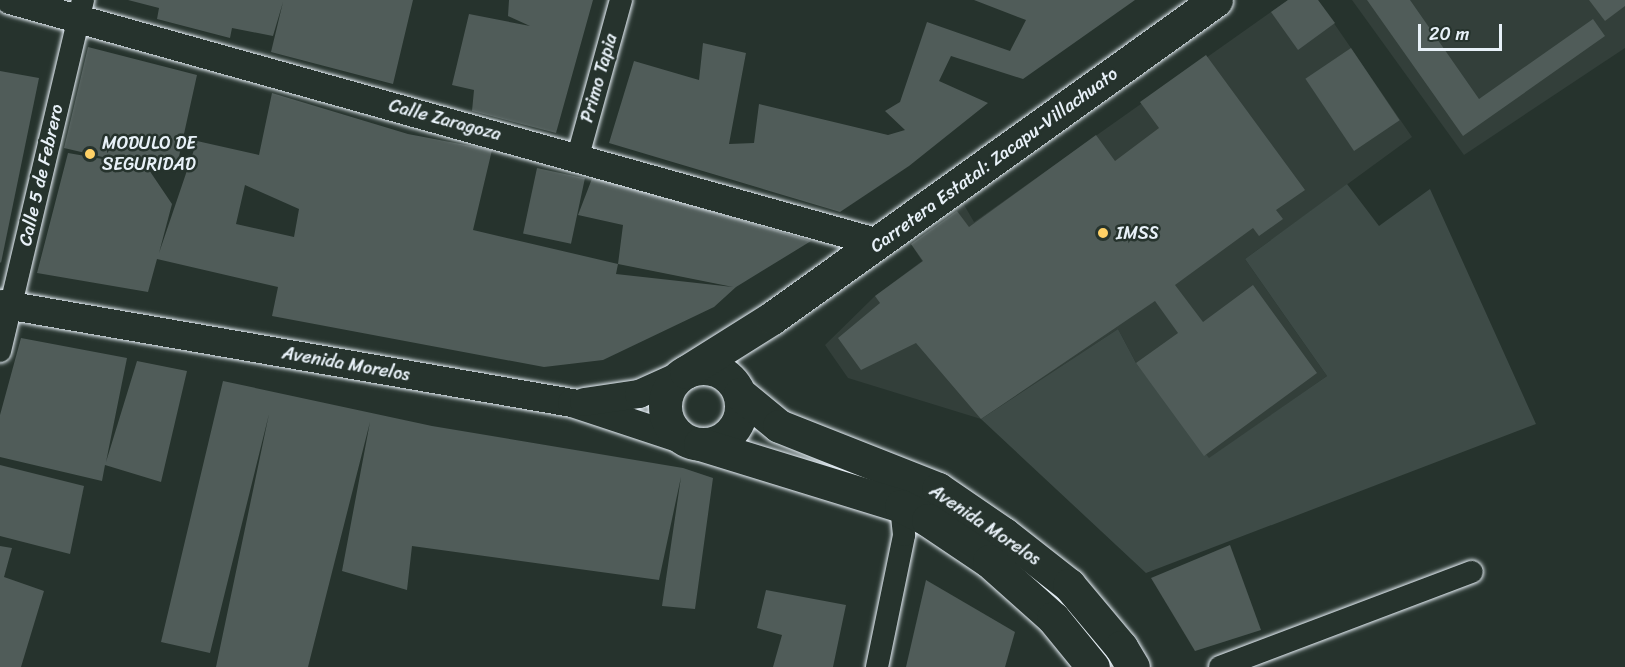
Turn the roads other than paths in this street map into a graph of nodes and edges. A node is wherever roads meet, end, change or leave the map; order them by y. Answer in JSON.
{"nodes":[{"id":1,"x":10,"y":0,"type":"edge"},
{"id":2,"x":621,"y":0,"type":"edge"},
{"id":3,"x":1215,"y":0,"type":"edge"},
{"id":4,"x":81,"y":9,"type":"edge"},
{"id":5,"x":578,"y":156,"type":"junction"},
{"id":6,"x":879,"y":243,"type":"junction"},
{"id":7,"x":5,"y":305,"type":"edge"},
{"id":8,"x":772,"y":318,"type":"junction"},
{"id":9,"x":0,"y":351,"type":"edge"},
{"id":10,"x":681,"y":374,"type":"junction"},
{"id":11,"x":735,"y":386,"type":"junction"},
{"id":12,"x":572,"y":403,"type":"junction"},
{"id":13,"x":694,"y":443,"type":"junction"},
{"id":14,"x":901,"y":506,"type":"junction"},
{"id":15,"x":1473,"y":572,"type":"dead end"},
{"id":16,"x":877,"y":667,"type":"edge"},
{"id":17,"x":1093,"y":667,"type":"edge"},
{"id":18,"x":1133,"y":667,"type":"edge"},
{"id":19,"x":1220,"y":667,"type":"edge"}],
"edges":[{"from":1,"to":4,"type":"street","name":"Calle Zaragoza"},
{"from":2,"to":5,"type":"street","name":"Primo Tapia"},
{"from":3,"to":6,"type":"main road","name":"Carretera Estatal: Zacapu-Villachuato"},
{"from":4,"to":5,"type":"street","name":"Calle Zaragoza"},
{"from":4,"to":7,"type":"street","name":"Calle 5 de Febrero"},
{"from":5,"to":6,"type":"street","name":"Calle Zaragoza"},
{"from":6,"to":8,"type":"main road","name":"Carretera Estatal: Zacapu-Villachuato"},
{"from":7,"to":9,"type":"street","name":"Calle 5 de Febrero"},
{"from":7,"to":12,"type":"street","name":"Avenida Morelos"},
{"from":8,"to":10,"type":"main road"},
{"from":8,"to":11,"type":"main road"},
{"from":10,"to":11,"type":"main road"},
{"from":10,"to":12,"type":"street"},
{"from":10,"to":13,"type":"main road"},
{"from":11,"to":13,"type":"main road"},
{"from":11,"to":18,"type":"main road","name":"Avenida Morelos"},
{"from":12,"to":13,"type":"street","name":"Avenida Morelos"},
{"from":13,"to":14,"type":"main road","name":"Avenida Morelos"},
{"from":14,"to":16,"type":"street"},
{"from":14,"to":17,"type":"main road","name":"Avenida Morelos"},
{"from":15,"to":19,"type":"street"}]}
